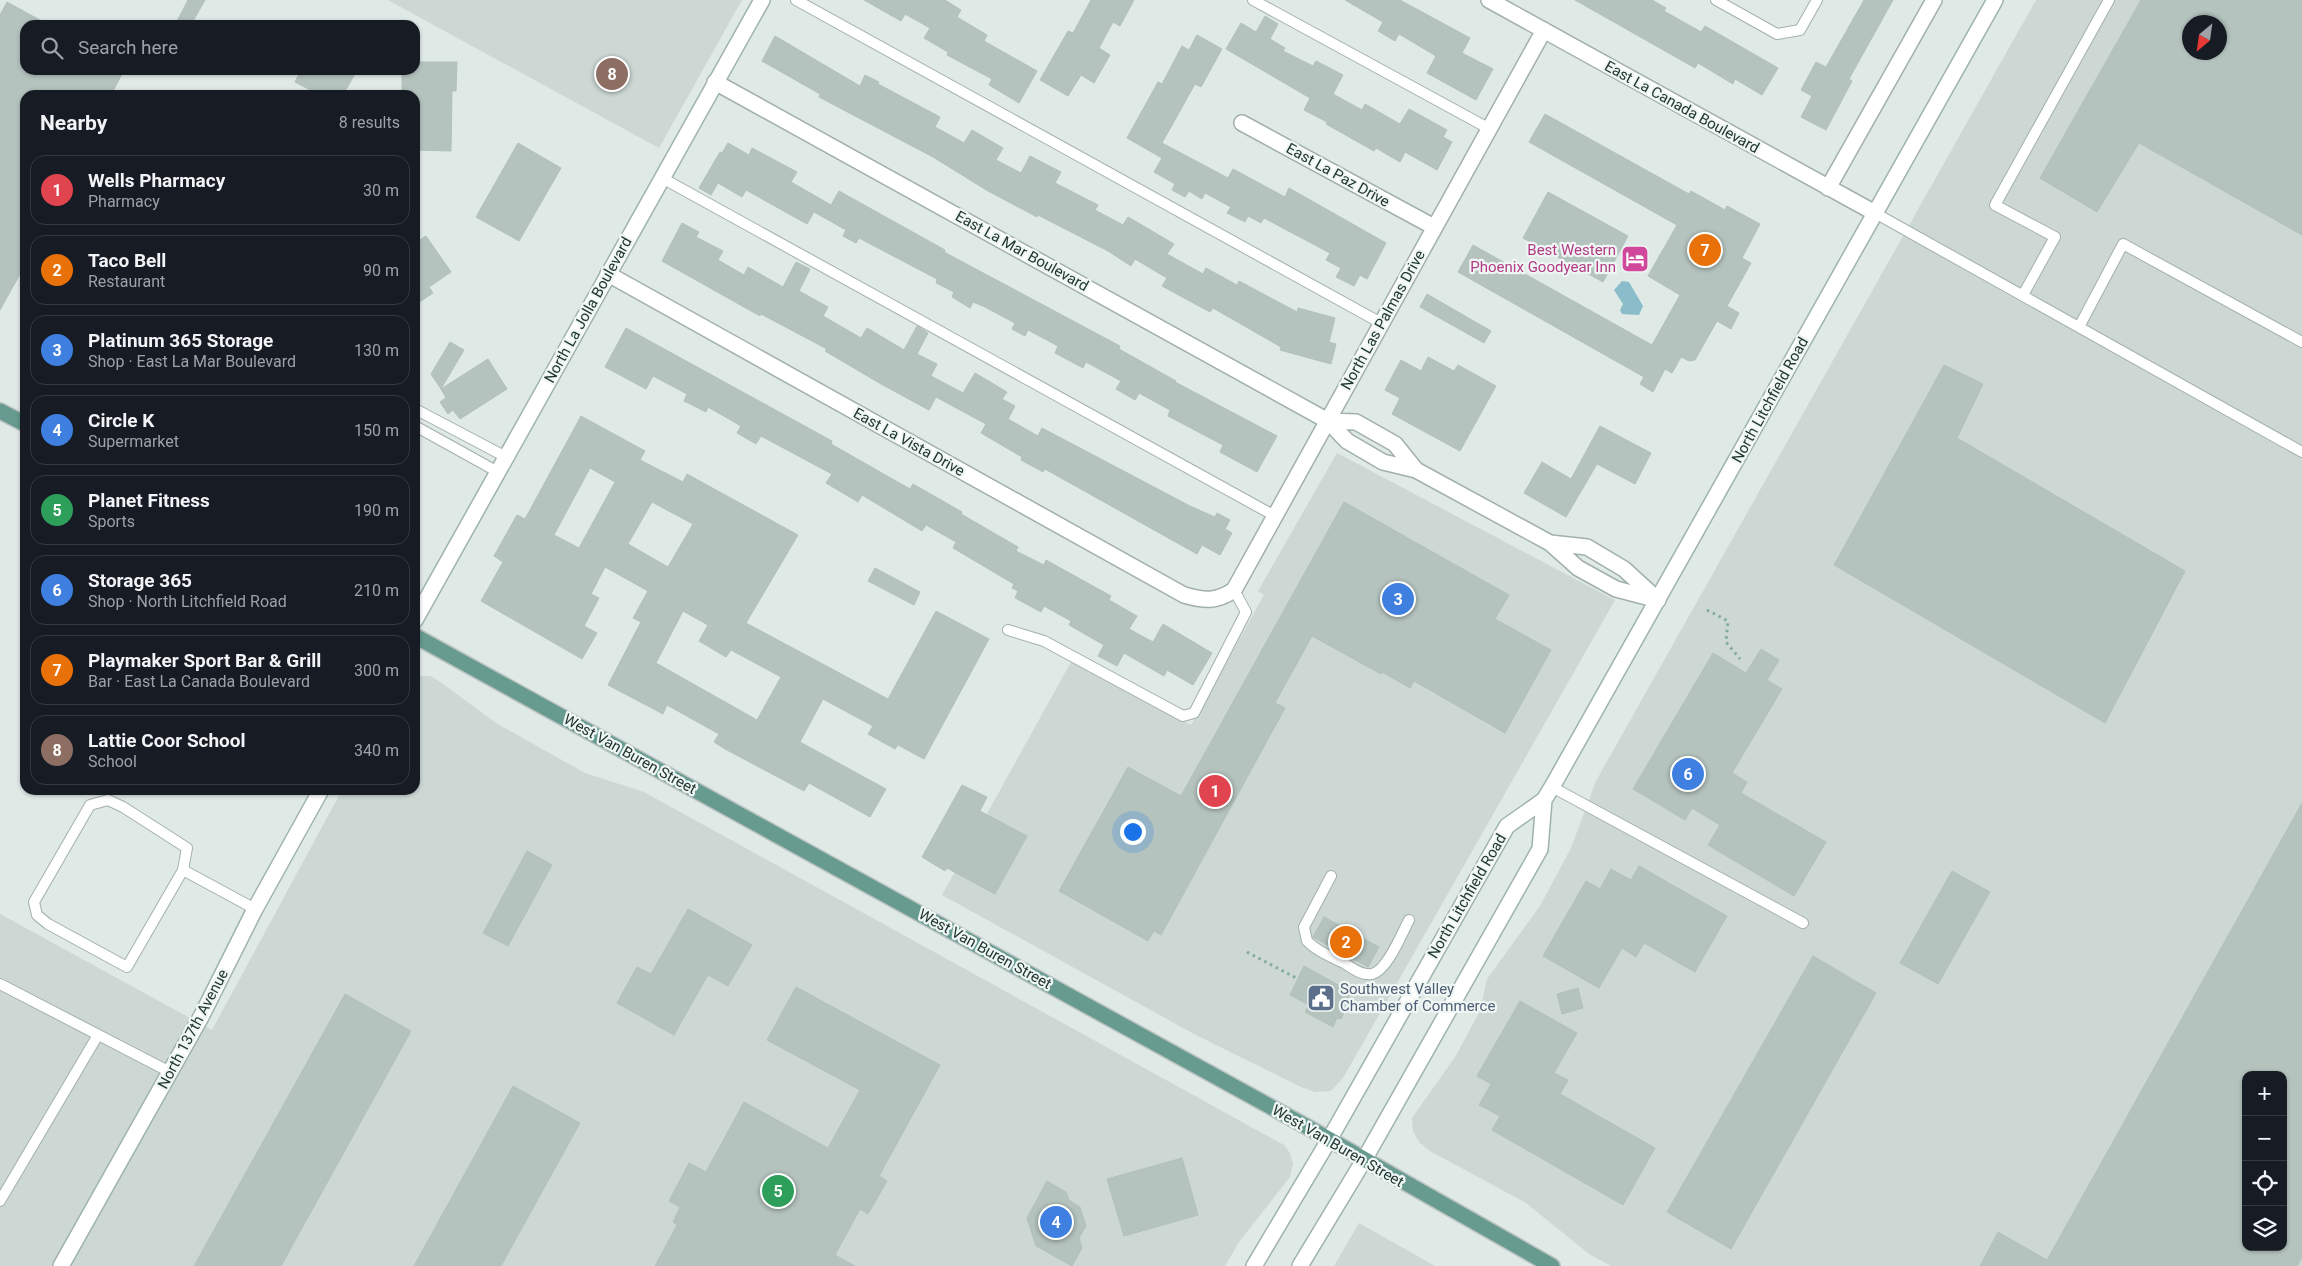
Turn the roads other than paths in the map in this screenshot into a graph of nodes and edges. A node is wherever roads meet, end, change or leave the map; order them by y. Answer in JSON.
{"nodes":[{"id":1,"x":762,"y":0,"type":"edge"},
{"id":2,"x":796,"y":0,"type":"edge"},
{"id":3,"x":1253,"y":0,"type":"edge"},
{"id":4,"x":1489,"y":0,"type":"edge"},
{"id":5,"x":1716,"y":0,"type":"edge"},
{"id":6,"x":1817,"y":0,"type":"edge"},
{"id":7,"x":1934,"y":0,"type":"edge"},
{"id":8,"x":1995,"y":0,"type":"edge"},
{"id":9,"x":2109,"y":0,"type":"edge"},
{"id":10,"x":1544,"y":30,"type":"junction"},
{"id":11,"x":715,"y":82,"type":"junction"},
{"id":12,"x":1242,"y":123,"type":"dead end"},
{"id":13,"x":1488,"y":128,"type":"junction"},
{"id":14,"x":662,"y":178,"type":"junction"},
{"id":15,"x":1828,"y":188,"type":"junction"},
{"id":16,"x":1875,"y":213,"type":"junction"},
{"id":17,"x":1434,"y":227,"type":"junction"},
{"id":18,"x":608,"y":274,"type":"junction"},
{"id":19,"x":2023,"y":295,"type":"junction"},
{"id":20,"x":1381,"y":323,"type":"junction"},
{"id":21,"x":2079,"y":327,"type":"junction"},
{"id":22,"x":2302,"y":342,"type":"edge"},
{"id":23,"x":0,"y":411,"type":"edge"},
{"id":24,"x":420,"y":412,"type":"edge"},
{"id":25,"x":20,"y":421,"type":"edge"},
{"id":26,"x":1328,"y":421,"type":"junction"},
{"id":27,"x":420,"y":429,"type":"edge"},
{"id":28,"x":2302,"y":452,"type":"edge"},
{"id":29,"x":506,"y":457,"type":"junction"},
{"id":30,"x":1416,"y":470,"type":"junction"},
{"id":31,"x":498,"y":472,"type":"junction"},
{"id":32,"x":1275,"y":516,"type":"junction"},
{"id":33,"x":1550,"y":543,"type":"junction"},
{"id":34,"x":1234,"y":590,"type":"junction"},
{"id":35,"x":1658,"y":600,"type":"junction"},
{"id":36,"x":420,"y":611,"type":"edge"},
{"id":37,"x":1008,"y":630,"type":"dead end"},
{"id":38,"x":420,"y":639,"type":"edge"},
{"id":39,"x":1548,"y":794,"type":"junction"},
{"id":40,"x":318,"y":795,"type":"edge"},
{"id":41,"x":183,"y":870,"type":"junction"},
{"id":42,"x":1331,"y":876,"type":"dead end"},
{"id":43,"x":255,"y":909,"type":"junction"},
{"id":44,"x":1409,"y":920,"type":"dead end"},
{"id":45,"x":1803,"y":924,"type":"dead end"},
{"id":46,"x":0,"y":984,"type":"edge"},
{"id":47,"x":98,"y":1035,"type":"junction"},
{"id":48,"x":170,"y":1072,"type":"junction"},
{"id":49,"x":1329,"y":1140,"type":"junction"},
{"id":50,"x":1364,"y":1160,"type":"junction"},
{"id":51,"x":0,"y":1201,"type":"edge"},
{"id":52,"x":61,"y":1266,"type":"edge"},
{"id":53,"x":1254,"y":1266,"type":"edge"},
{"id":54,"x":1300,"y":1266,"type":"edge"},
{"id":55,"x":1552,"y":1266,"type":"edge"}],
"edges":[{"from":1,"to":11,"type":"street","name":"North La Jolla Boulevard"},
{"from":2,"to":20,"type":"lane"},
{"from":3,"to":13,"type":"lane"},
{"from":4,"to":10,"type":"street","name":"East La Canada Boulevard"},
{"from":5,"to":6,"type":"lane"},
{"from":7,"to":15,"type":"street"},
{"from":8,"to":16,"type":"street","name":"North Litchfield Road"},
{"from":9,"to":19,"type":"lane"},
{"from":10,"to":13,"type":"street","name":"North Las Palmas Drive"},
{"from":10,"to":15,"type":"street","name":"East La Canada Boulevard"},
{"from":11,"to":14,"type":"street","name":"North La Jolla Boulevard"},
{"from":11,"to":26,"type":"street","name":"East La Mar Boulevard"},
{"from":12,"to":17,"type":"street","name":"East La Paz Drive"},
{"from":13,"to":17,"type":"street","name":"North Las Palmas Drive"},
{"from":14,"to":18,"type":"street","name":"North La Jolla Boulevard"},
{"from":14,"to":32,"type":"lane"},
{"from":15,"to":16,"type":"street","name":"East La Canada Boulevard"},
{"from":16,"to":19,"type":"lane"},
{"from":16,"to":35,"type":"street","name":"North Litchfield Road"},
{"from":17,"to":20,"type":"street","name":"North Las Palmas Drive"},
{"from":18,"to":29,"type":"street","name":"North La Jolla Boulevard"},
{"from":18,"to":34,"type":"street","name":"East La Vista Drive"},
{"from":19,"to":21,"type":"lane"},
{"from":20,"to":26,"type":"street","name":"North Las Palmas Drive"},
{"from":21,"to":22,"type":"lane"},
{"from":21,"to":28,"type":"lane"},
{"from":23,"to":25,"type":"main road"},
{"from":24,"to":29,"type":"lane"},
{"from":26,"to":30,"type":"street","name":"East La Mar Boulevard"},
{"from":26,"to":30,"type":"street","name":"East La Mar Boulevard"},
{"from":26,"to":32,"type":"street","name":"North Las Palmas Drive"},
{"from":27,"to":31,"type":"lane"},
{"from":29,"to":31,"type":"street","name":"North La Jolla Boulevard"},
{"from":30,"to":33,"type":"street","name":"East La Mar Boulevard"},
{"from":31,"to":36,"type":"street","name":"North La Jolla Boulevard"},
{"from":32,"to":34,"type":"street","name":"North Las Palmas Drive"},
{"from":33,"to":35,"type":"street","name":"East La Mar Boulevard"},
{"from":33,"to":35,"type":"street","name":"East La Mar Boulevard"},
{"from":34,"to":37,"type":"lane"},
{"from":35,"to":39,"type":"street","name":"North Litchfield Road"},
{"from":38,"to":49,"type":"main road","name":"West Van Buren Street"},
{"from":39,"to":45,"type":"lane"},
{"from":39,"to":49,"type":"street","name":"North Litchfield Road"},
{"from":39,"to":50,"type":"street","name":"North Litchfield Road"},
{"from":40,"to":43,"type":"street","name":"North 137th Avenue"},
{"from":41,"to":41,"type":"lane"},
{"from":41,"to":43,"type":"lane"},
{"from":42,"to":44,"type":"lane"},
{"from":43,"to":48,"type":"street","name":"North 137th Avenue"},
{"from":46,"to":47,"type":"lane"},
{"from":47,"to":48,"type":"lane"},
{"from":47,"to":51,"type":"lane"},
{"from":48,"to":52,"type":"street","name":"North 137th Avenue"},
{"from":49,"to":50,"type":"main road","name":"West Van Buren Street"},
{"from":49,"to":53,"type":"street","name":"North Litchfield Road"},
{"from":50,"to":54,"type":"street","name":"North Litchfield Road"},
{"from":50,"to":55,"type":"main road","name":"West Van Buren Street"}]}
